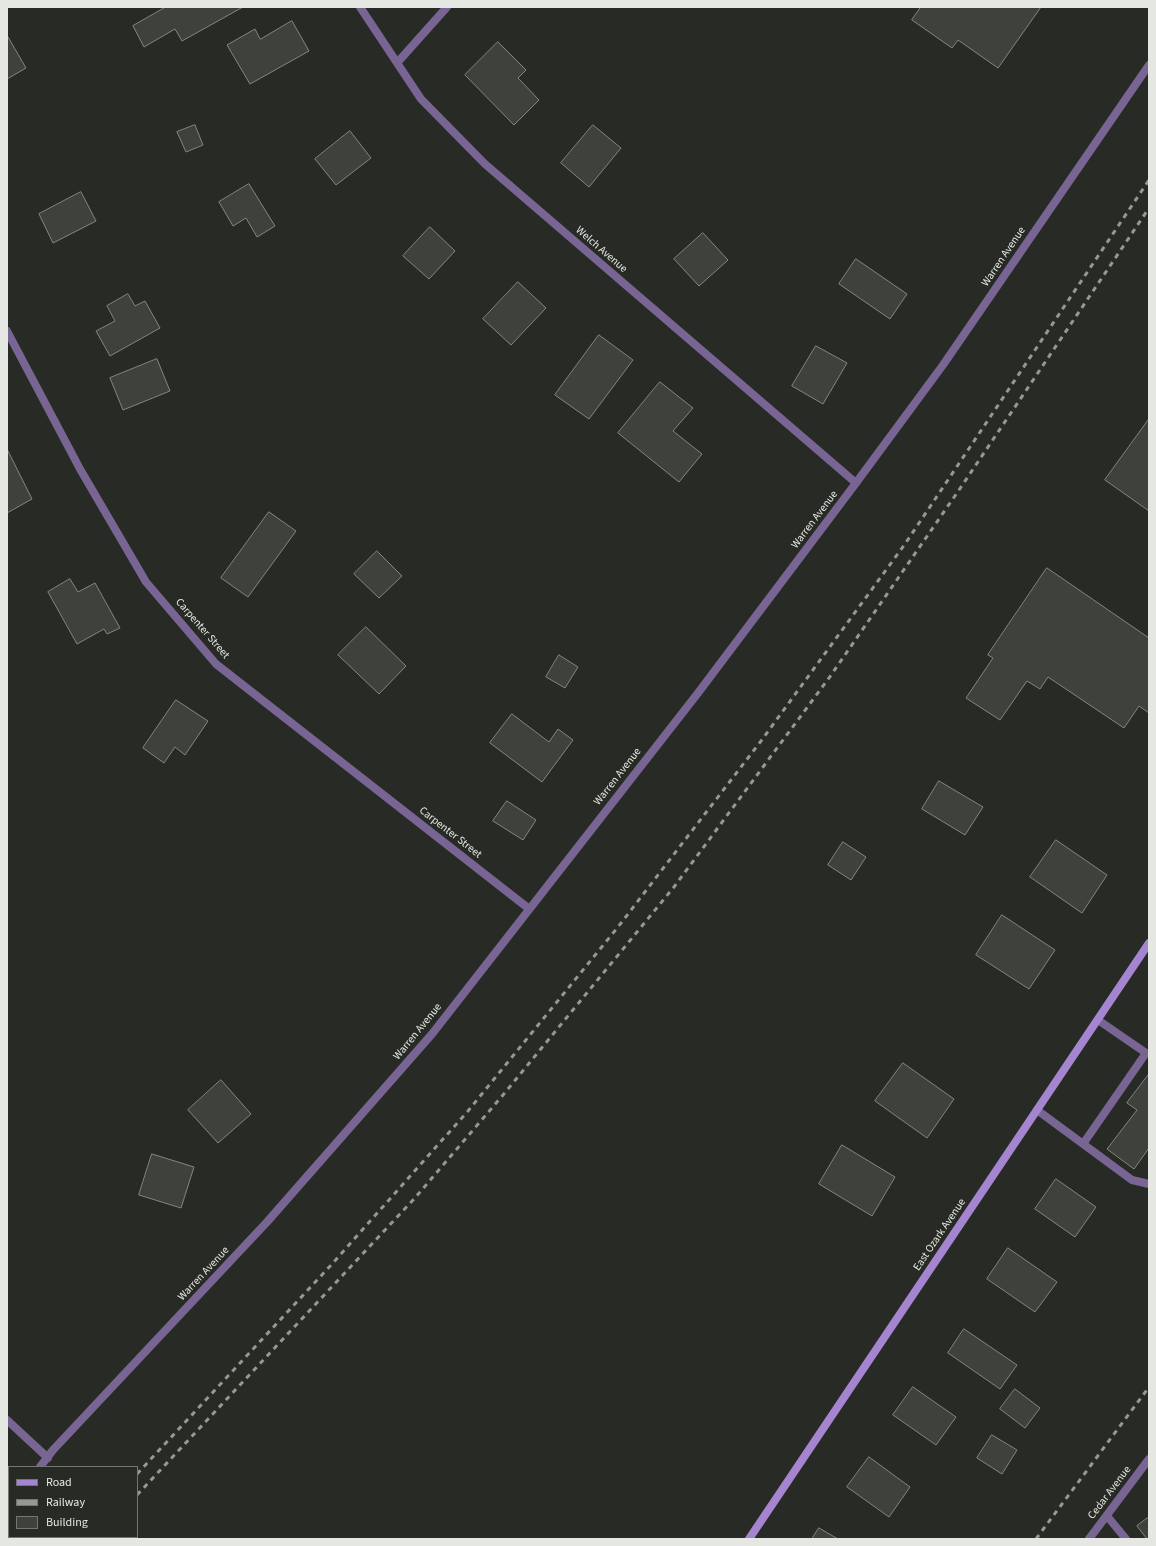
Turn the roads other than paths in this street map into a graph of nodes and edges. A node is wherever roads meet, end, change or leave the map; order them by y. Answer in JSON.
{"nodes":[{"id":1,"x":360,"y":7,"type":"edge"},
{"id":2,"x":447,"y":7,"type":"edge"},
{"id":3,"x":397,"y":63,"type":"junction"},
{"id":4,"x":1149,"y":65,"type":"edge"},
{"id":5,"x":7,"y":331,"type":"edge"},
{"id":6,"x":856,"y":483,"type":"junction"},
{"id":7,"x":528,"y":908,"type":"junction"},
{"id":8,"x":1149,"y":943,"type":"edge"},
{"id":9,"x":1098,"y":1020,"type":"junction"},
{"id":10,"x":1037,"y":1110,"type":"junction"},
{"id":11,"x":1083,"y":1144,"type":"junction"},
{"id":12,"x":1149,"y":1184,"type":"edge"},
{"id":13,"x":7,"y":1420,"type":"edge"},
{"id":14,"x":48,"y":1458,"type":"junction"},
{"id":15,"x":1149,"y":1459,"type":"edge"},
{"id":16,"x":41,"y":1466,"type":"edge"},
{"id":17,"x":1107,"y":1516,"type":"junction"},
{"id":18,"x":749,"y":1539,"type":"edge"},
{"id":19,"x":1089,"y":1539,"type":"edge"},
{"id":20,"x":1126,"y":1539,"type":"edge"}],
"edges":[{"from":1,"to":3,"type":"street","name":"Welch Avenue"},
{"from":2,"to":3,"type":"street"},
{"from":3,"to":6,"type":"street","name":"Welch Avenue"},
{"from":4,"to":6,"type":"street","name":"Warren Avenue"},
{"from":5,"to":7,"type":"street","name":"Carpenter Street"},
{"from":6,"to":7,"type":"street","name":"Warren Avenue"},
{"from":7,"to":14,"type":"street","name":"Warren Avenue"},
{"from":8,"to":9,"type":"main road","name":"East Ozark Avenue"},
{"from":9,"to":10,"type":"main road","name":"East Ozark Avenue"},
{"from":9,"to":11,"type":"street"},
{"from":10,"to":11,"type":"street"},
{"from":10,"to":18,"type":"main road","name":"East Ozark Avenue"},
{"from":11,"to":12,"type":"street"},
{"from":13,"to":14,"type":"street"},
{"from":14,"to":16,"type":"street","name":"Warren Avenue"},
{"from":15,"to":17,"type":"street","name":"Cedar Avenue"},
{"from":17,"to":19,"type":"street","name":"Cedar Avenue"},
{"from":17,"to":20,"type":"street"}]}
